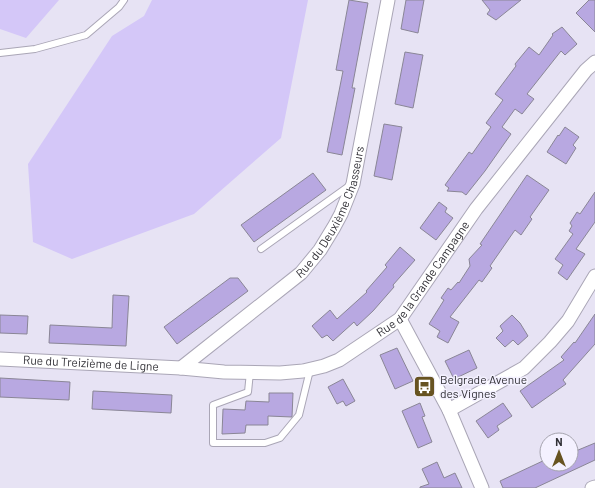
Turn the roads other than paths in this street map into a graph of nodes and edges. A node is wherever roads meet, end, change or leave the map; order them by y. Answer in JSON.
{"nodes":[{"id":1,"x":124,"y":0,"type":"edge"},
{"id":2,"x":388,"y":0,"type":"edge"},
{"id":3,"x":0,"y":53,"type":"edge"},
{"id":4,"x":595,"y":62,"type":"edge"},
{"id":5,"x":353,"y":184,"type":"junction"},
{"id":6,"x":261,"y":249,"type":"dead end"},
{"id":7,"x":595,"y":276,"type":"edge"},
{"id":8,"x":400,"y":319,"type":"junction"},
{"id":9,"x":0,"y":359,"type":"edge"},
{"id":10,"x":181,"y":368,"type":"junction"},
{"id":11,"x":310,"y":370,"type":"junction"},
{"id":12,"x":250,"y":372,"type":"junction"},
{"id":13,"x":449,"y":410,"type":"junction"},
{"id":14,"x":595,"y":487,"type":"edge"},
{"id":15,"x":482,"y":488,"type":"edge"},
{"id":16,"x":592,"y":488,"type":"edge"}],
"edges":[{"from":1,"to":3,"type":"lane"},
{"from":2,"to":5,"type":"street","name":"Rue du Deuxième Chasseurs"},
{"from":4,"to":8,"type":"street","name":"Rue de la Grande Campagne"},
{"from":5,"to":6,"type":"lane"},
{"from":5,"to":10,"type":"street","name":"Rue du Deuxième Chasseurs"},
{"from":7,"to":13,"type":"street"},
{"from":8,"to":11,"type":"street","name":"Rue de la Grande Campagne"},
{"from":8,"to":13,"type":"street"},
{"from":9,"to":10,"type":"street","name":"Rue du Treizième de Ligne"},
{"from":10,"to":12,"type":"street","name":"Rue de la Grande Campagne"},
{"from":11,"to":12,"type":"street","name":"Rue de la Grande Campagne"},
{"from":11,"to":12,"type":"lane"},
{"from":13,"to":15,"type":"street"},
{"from":14,"to":16,"type":"street"}]}
